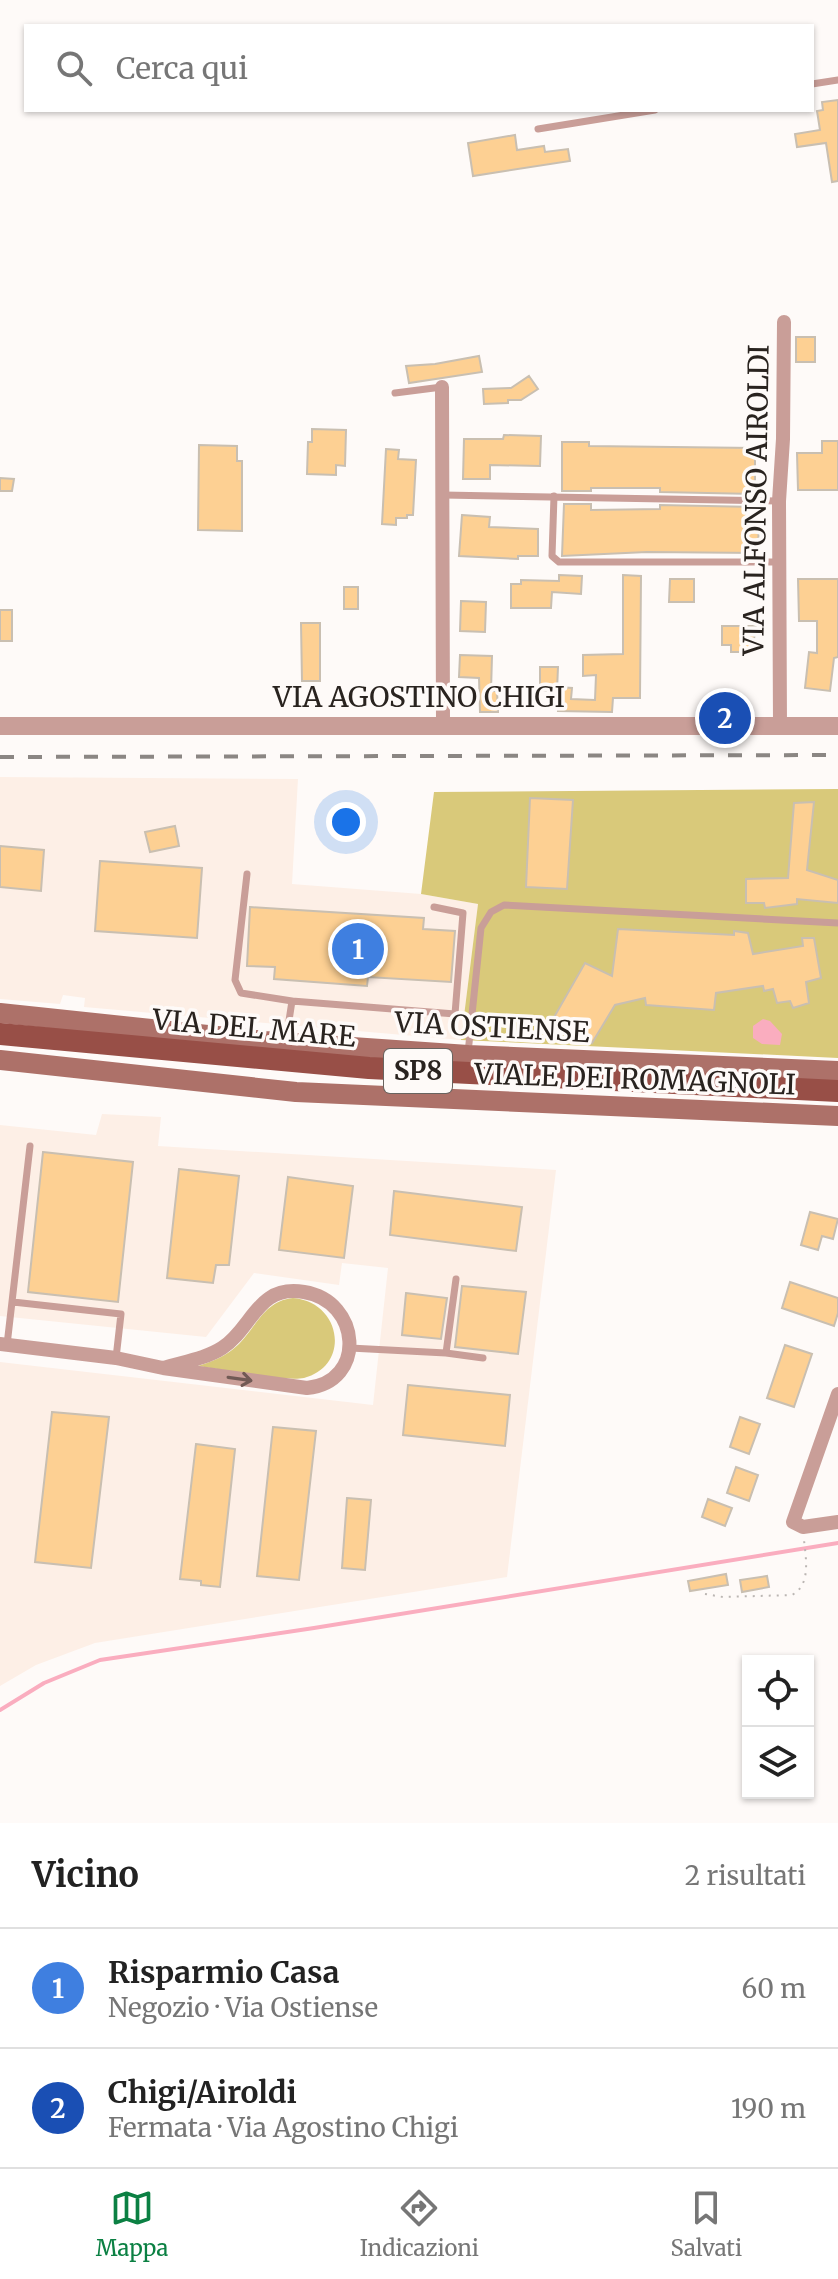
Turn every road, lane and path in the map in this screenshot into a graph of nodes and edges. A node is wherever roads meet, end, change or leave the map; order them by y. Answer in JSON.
{"nodes":[{"id":1,"x":838,"y":80,"type":"edge"},
{"id":2,"x":814,"y":84,"type":"edge"},
{"id":3,"x":643,"y":112,"type":"edge"},
{"id":4,"x":538,"y":129,"type":"dead end"},
{"id":5,"x":784,"y":322,"type":"dead end"},
{"id":6,"x":442,"y":387,"type":"joint"},
{"id":7,"x":395,"y":393,"type":"dead end"},
{"id":8,"x":441,"y":495,"type":"junction"},
{"id":9,"x":554,"y":496,"type":"junction"},
{"id":10,"x":779,"y":501,"type":"junction"},
{"id":11,"x":779,"y":562,"type":"junction"},
{"id":12,"x":443,"y":724,"type":"junction"},
{"id":13,"x":780,"y":725,"type":"junction"},
{"id":14,"x":0,"y":726,"type":"edge"},
{"id":15,"x":838,"y":726,"type":"edge"},
{"id":16,"x":247,"y":874,"type":"dead end"},
{"id":17,"x":434,"y":907,"type":"dead end"},
{"id":18,"x":838,"y":923,"type":"edge"},
{"id":19,"x":292,"y":1001,"type":"junction"},
{"id":20,"x":0,"y":1013,"type":"edge"},
{"id":21,"x":0,"y":1034,"type":"edge"},
{"id":22,"x":286,"y":1042,"type":"junction"},
{"id":23,"x":468,"y":1055,"type":"junction"},
{"id":24,"x":0,"y":1060,"type":"edge"},
{"id":25,"x":838,"y":1071,"type":"edge"},
{"id":26,"x":838,"y":1091,"type":"edge"},
{"id":27,"x":838,"y":1116,"type":"edge"},
{"id":28,"x":30,"y":1146,"type":"dead end"},
{"id":29,"x":456,"y":1279,"type":"dead end"},
{"id":30,"x":13,"y":1302,"type":"junction"},
{"id":31,"x":4,"y":1345,"type":"edge"},
{"id":32,"x":349,"y":1348,"type":"junction"},
{"id":33,"x":446,"y":1353,"type":"junction"},
{"id":34,"x":116,"y":1358,"type":"junction"},
{"id":35,"x":483,"y":1358,"type":"dead end"},
{"id":36,"x":163,"y":1368,"type":"junction"},
{"id":37,"x":838,"y":1394,"type":"edge"},
{"id":38,"x":838,"y":1522,"type":"edge"},
{"id":39,"x":804,"y":1542,"type":"dead end"},
{"id":40,"x":705,"y":1594,"type":"dead end"}],
"edges":[{"from":1,"to":2,"type":"lane"},
{"from":3,"to":4,"type":"lane"},
{"from":5,"to":10,"type":"street","name":"VIA ALFONSO AIROLDI"},
{"from":6,"to":7,"type":"lane"},
{"from":6,"to":8,"type":"street"},
{"from":8,"to":9,"type":"lane"},
{"from":8,"to":12,"type":"street"},
{"from":9,"to":10,"type":"lane"},
{"from":9,"to":11,"type":"lane"},
{"from":10,"to":11,"type":"street","name":"VIA ALFONSO AIROLDI"},
{"from":11,"to":13,"type":"street","name":"VIA ALFONSO AIROLDI"},
{"from":12,"to":13,"type":"street","name":"VIA AGOSTINO CHIGI"},
{"from":12,"to":14,"type":"street","name":"VIA AGOSTINO CHIGI"},
{"from":13,"to":15,"type":"street","name":"VIA AGOSTINO CHIGI"},
{"from":16,"to":19,"type":"lane"},
{"from":17,"to":19,"type":"lane"},
{"from":18,"to":23,"type":"lane"},
{"from":19,"to":22,"type":"lane"},
{"from":20,"to":22,"type":"main road","name":"VIA OSTIENSE"},
{"from":21,"to":26,"type":"main road","name":"VIA DEL MARE","number":"SP8"},
{"from":22,"to":23,"type":"main road","name":"VIA OSTIENSE"},
{"from":23,"to":25,"type":"main road","name":"VIA OSTIENSE"},
{"from":24,"to":27,"type":"main road","name":"VIALE DEI ROMAGNOLI"},
{"from":28,"to":30,"type":"lane"},
{"from":29,"to":33,"type":"lane"},
{"from":30,"to":31,"type":"lane"},
{"from":30,"to":34,"type":"lane"},
{"from":31,"to":34,"type":"street"},
{"from":32,"to":33,"type":"lane"},
{"from":36,"to":32,"type":"street","one_way":true},
{"from":32,"to":36,"type":"street"},
{"from":33,"to":35,"type":"lane"},
{"from":34,"to":36,"type":"street"},
{"from":37,"to":38,"type":"street"},
{"from":39,"to":40,"type":"path"}]}
